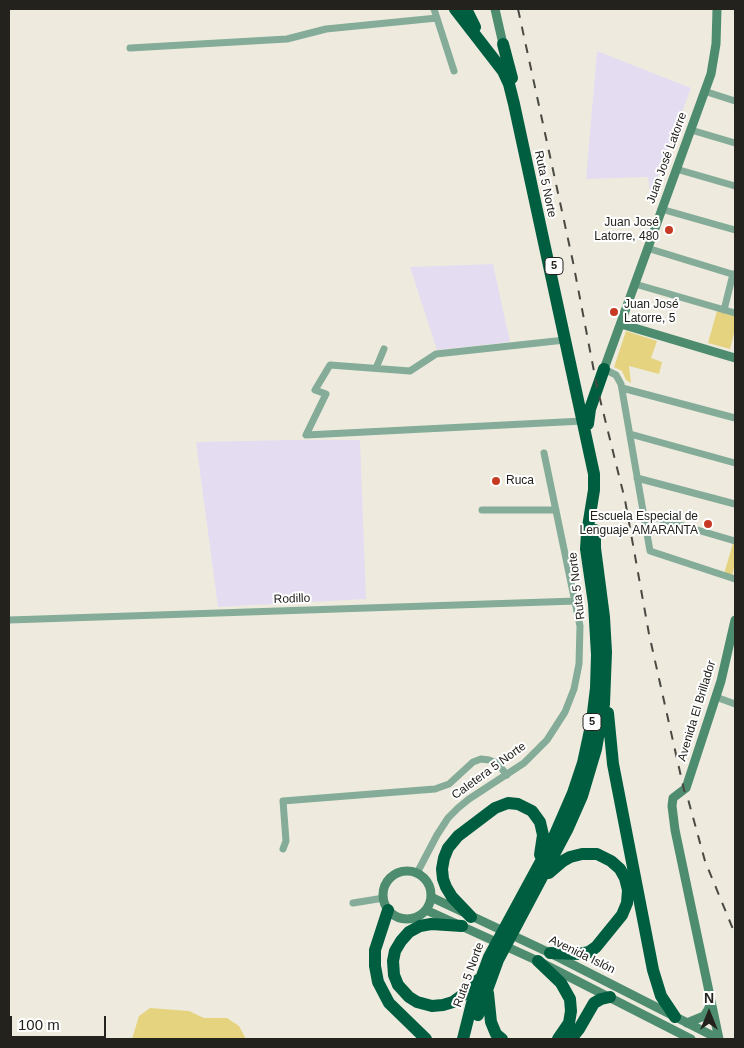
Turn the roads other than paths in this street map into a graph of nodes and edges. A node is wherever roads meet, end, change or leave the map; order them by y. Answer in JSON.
{"nodes":[{"id":1,"x":434,"y":9,"type":"edge"},
{"id":2,"x":455,"y":9,"type":"edge"},
{"id":3,"x":466,"y":9,"type":"edge"},
{"id":4,"x":495,"y":9,"type":"edge"},
{"id":5,"x":717,"y":9,"type":"edge"},
{"id":6,"x":437,"y":18,"type":"junction"},
{"id":7,"x":503,"y":44,"type":"joint"},
{"id":8,"x":130,"y":48,"type":"dead end"},
{"id":9,"x":454,"y":71,"type":"dead end"},
{"id":10,"x":513,"y":83,"type":"junction"},
{"id":11,"x":704,"y":91,"type":"junction"},
{"id":12,"x":735,"y":101,"type":"edge"},
{"id":13,"x":691,"y":130,"type":"junction"},
{"id":14,"x":735,"y":143,"type":"edge"},
{"id":15,"x":676,"y":169,"type":"junction"},
{"id":16,"x":735,"y":186,"type":"edge"},
{"id":17,"x":662,"y":208,"type":"junction"},
{"id":18,"x":735,"y":230,"type":"edge"},
{"id":19,"x":647,"y":248,"type":"junction"},
{"id":20,"x":734,"y":274,"type":"edge"},
{"id":21,"x":635,"y":284,"type":"junction"},
{"id":22,"x":724,"y":310,"type":"junction"},
{"id":23,"x":735,"y":313,"type":"edge"},
{"id":24,"x":621,"y":324,"type":"junction"},
{"id":25,"x":565,"y":340,"type":"junction"},
{"id":26,"x":384,"y":349,"type":"dead end"},
{"id":27,"x":735,"y":358,"type":"edge"},
{"id":28,"x":376,"y":368,"type":"junction"},
{"id":29,"x":604,"y":369,"type":"junction"},
{"id":30,"x":597,"y":387,"type":"junction"},
{"id":31,"x":622,"y":388,"type":"junction"},
{"id":32,"x":581,"y":390,"type":"junction"},
{"id":33,"x":735,"y":418,"type":"edge"},
{"id":34,"x":585,"y":422,"type":"junction"},
{"id":35,"x":630,"y":434,"type":"junction"},
{"id":36,"x":544,"y":453,"type":"dead end"},
{"id":37,"x":735,"y":464,"type":"edge"},
{"id":38,"x":637,"y":478,"type":"junction"},
{"id":39,"x":735,"y":504,"type":"edge"},
{"id":40,"x":482,"y":510,"type":"dead end"},
{"id":41,"x":556,"y":510,"type":"junction"},
{"id":42,"x":643,"y":514,"type":"junction"},
{"id":43,"x":735,"y":541,"type":"edge"},
{"id":44,"x":735,"y":579,"type":"edge"},
{"id":45,"x":576,"y":601,"type":"junction"},
{"id":46,"x":9,"y":620,"type":"edge"},
{"id":47,"x":735,"y":620,"type":"edge"},
{"id":48,"x":606,"y":668,"type":"junction"},
{"id":49,"x":716,"y":697,"type":"junction"},
{"id":50,"x":735,"y":704,"type":"edge"},
{"id":51,"x":507,"y":774,"type":"junction"},
{"id":52,"x":283,"y":849,"type":"dead end"},
{"id":53,"x":417,"y":873,"type":"junction"},
{"id":54,"x":538,"y":876,"type":"junction"},
{"id":55,"x":431,"y":898,"type":"junction"},
{"id":56,"x":353,"y":903,"type":"dead end"},
{"id":57,"x":386,"y":904,"type":"junction"},
{"id":58,"x":426,"y":910,"type":"junction"},
{"id":59,"x":467,"y":921,"type":"junction"},
{"id":60,"x":550,"y":953,"type":"junction"},
{"id":61,"x":538,"y":961,"type":"junction"},
{"id":62,"x":484,"y":980,"type":"junction"},
{"id":63,"x":610,"y":997,"type":"junction"},
{"id":64,"x":711,"y":999,"type":"junction"},
{"id":65,"x":675,"y":1017,"type":"junction"},
{"id":66,"x":687,"y":1023,"type":"junction"},
{"id":67,"x":426,"y":1039,"type":"edge"},
{"id":68,"x":463,"y":1039,"type":"edge"},
{"id":69,"x":472,"y":1039,"type":"edge"},
{"id":70,"x":502,"y":1039,"type":"edge"},
{"id":71,"x":558,"y":1039,"type":"edge"},
{"id":72,"x":571,"y":1039,"type":"edge"},
{"id":73,"x":691,"y":1039,"type":"edge"},
{"id":74,"x":719,"y":1039,"type":"edge"}],
"edges":[{"from":1,"to":6,"type":"street"},
{"from":2,"to":25,"type":"highway","name":"Ruta 5 Norte","number":"5"},
{"from":3,"to":10,"type":"highway","name":"Ruta 5 Norte","number":"5"},
{"from":4,"to":7,"type":"main road"},
{"from":5,"to":11,"type":"main road","name":"Juan José Latorre"},
{"from":6,"to":8,"type":"street"},
{"from":6,"to":9,"type":"street"},
{"from":7,"to":10,"type":"highway"},
{"from":10,"to":32,"type":"highway","name":"Ruta 5 Norte","number":"5"},
{"from":11,"to":12,"type":"street"},
{"from":11,"to":13,"type":"main road","name":"Juan José Latorre"},
{"from":13,"to":14,"type":"street"},
{"from":13,"to":15,"type":"main road","name":"Juan José Latorre"},
{"from":15,"to":16,"type":"street"},
{"from":15,"to":17,"type":"main road","name":"Juan José Latorre"},
{"from":17,"to":18,"type":"street"},
{"from":17,"to":19,"type":"main road","name":"Juan José Latorre"},
{"from":19,"to":20,"type":"street"},
{"from":19,"to":21,"type":"main road","name":"Juan José Latorre"},
{"from":20,"to":22,"type":"street"},
{"from":21,"to":22,"type":"street"},
{"from":21,"to":24,"type":"main road","name":"Juan José Latorre"},
{"from":22,"to":23,"type":"street"},
{"from":24,"to":27,"type":"main road"},
{"from":24,"to":29,"type":"main road","name":"Juan José Latorre"},
{"from":25,"to":28,"type":"street"},
{"from":25,"to":34,"type":"highway","name":"Ruta 5 Norte","number":"5"},
{"from":26,"to":28,"type":"street"},
{"from":28,"to":34,"type":"street"},
{"from":29,"to":30,"type":"highway"},
{"from":29,"to":31,"type":"street"},
{"from":30,"to":32,"type":"highway"},
{"from":30,"to":34,"type":"highway"},
{"from":31,"to":33,"type":"street"},
{"from":31,"to":35,"type":"street"},
{"from":32,"to":34,"type":"highway","name":"Ruta 5 Norte","number":"5"},
{"from":34,"to":48,"type":"highway","name":"Ruta 5 Norte","number":"5"},
{"from":34,"to":54,"type":"highway","name":"Ruta 5 Norte","number":"5"},
{"from":35,"to":37,"type":"street"},
{"from":35,"to":38,"type":"street"},
{"from":36,"to":41,"type":"street","name":"Caletera 5 Norte"},
{"from":38,"to":39,"type":"street"},
{"from":38,"to":42,"type":"street"},
{"from":40,"to":41,"type":"street"},
{"from":41,"to":45,"type":"street","name":"Caletera 5 Norte"},
{"from":42,"to":43,"type":"street"},
{"from":42,"to":44,"type":"street"},
{"from":45,"to":46,"type":"street","name":"Rodillo"},
{"from":45,"to":51,"type":"street","name":"Caletera 5 Norte"},
{"from":47,"to":49,"type":"main road","name":"Avenida El Brillador"},
{"from":48,"to":54,"type":"highway","name":"Ruta 5 Norte","number":"5"},
{"from":48,"to":65,"type":"highway"},
{"from":49,"to":50,"type":"street"},
{"from":49,"to":64,"type":"main road","name":"Avenida El Brillador"},
{"from":51,"to":52,"type":"street"},
{"from":51,"to":53,"type":"street","name":"Caletera 5 Norte"},
{"from":53,"to":55,"type":"main road"},
{"from":53,"to":57,"type":"main road"},
{"from":54,"to":59,"type":"highway"},
{"from":54,"to":60,"type":"highway"},
{"from":54,"to":62,"type":"highway","name":"Ruta 5 Norte","number":"5"},
{"from":55,"to":58,"type":"main road"},
{"from":55,"to":59,"type":"main road","name":"Avenida Islón"},
{"from":56,"to":57,"type":"street"},
{"from":57,"to":58,"type":"main road"},
{"from":57,"to":67,"type":"highway"},
{"from":58,"to":59,"type":"main road","name":"Avenida Islón"},
{"from":59,"to":60,"type":"main road","name":"Avenida Islón"},
{"from":59,"to":61,"type":"main road","name":"Avenida Islón"},
{"from":59,"to":62,"type":"highway"},
{"from":60,"to":65,"type":"main road","name":"Avenida Islón"},
{"from":61,"to":63,"type":"main road","name":"Avenida Islón"},
{"from":61,"to":71,"type":"highway"},
{"from":62,"to":68,"type":"highway","name":"Ruta 5 Norte","number":"5"},
{"from":62,"to":69,"type":"highway","name":"Ruta 5 Norte","number":"5"},
{"from":62,"to":70,"type":"highway"},
{"from":63,"to":72,"type":"highway"},
{"from":63,"to":73,"type":"main road","name":"Avenida Islón"},
{"from":64,"to":66,"type":"main road"},
{"from":64,"to":74,"type":"main road"},
{"from":65,"to":66,"type":"main road","name":"Avenida Islón"},
{"from":66,"to":74,"type":"main road","name":"Avenida Islón"}]}
